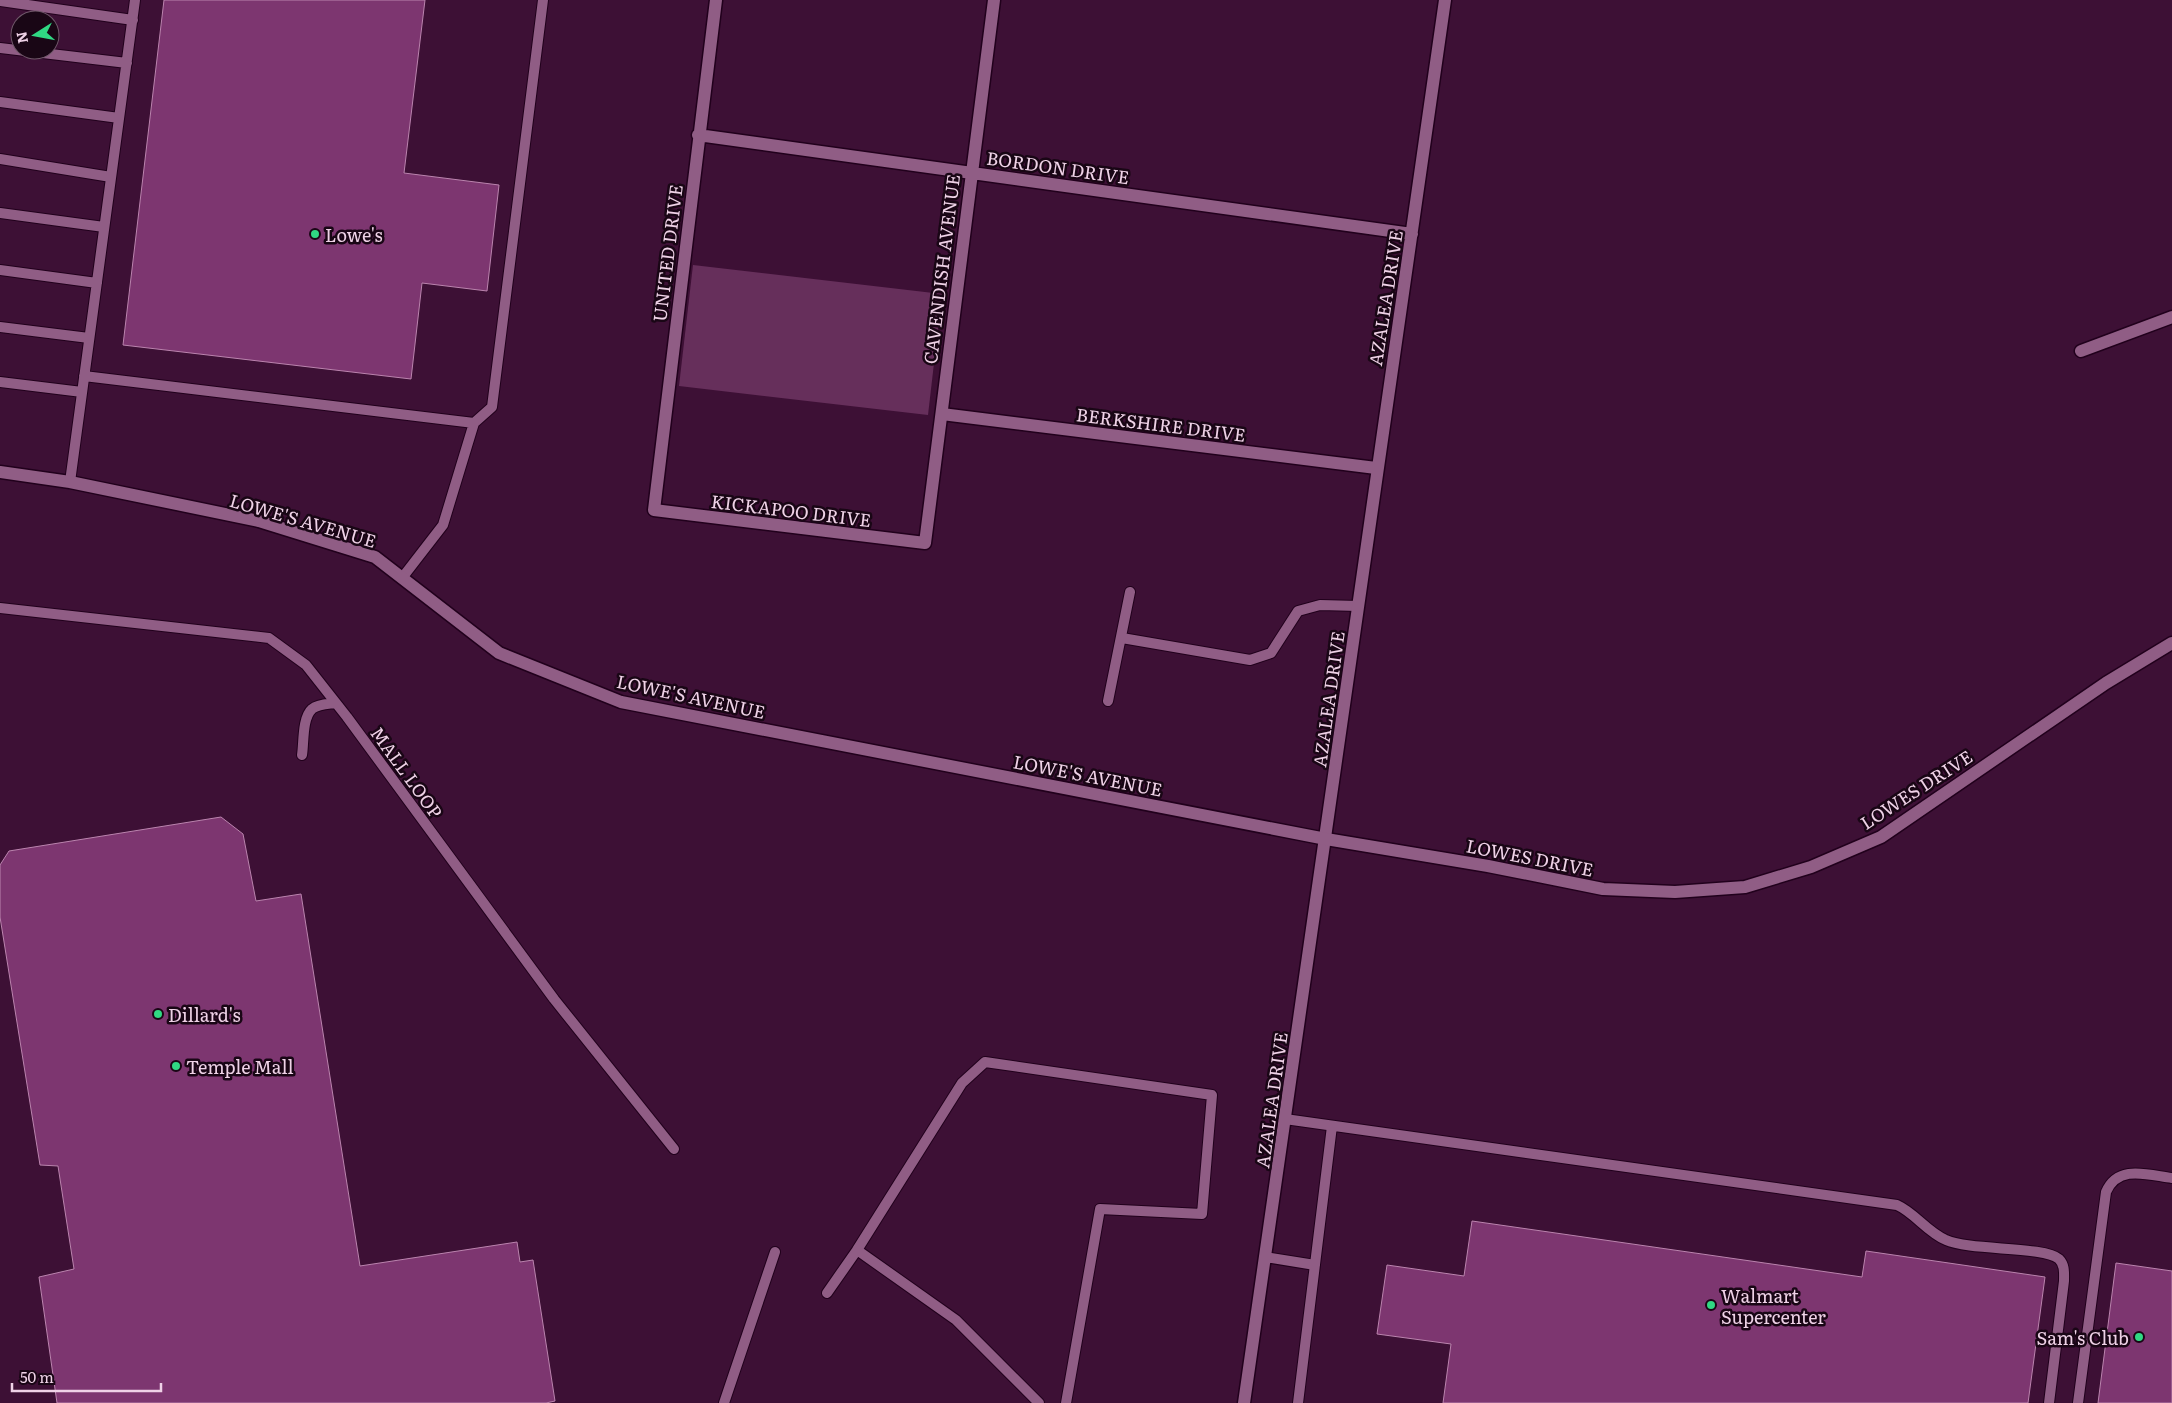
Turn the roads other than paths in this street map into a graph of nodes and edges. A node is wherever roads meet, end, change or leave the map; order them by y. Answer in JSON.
{"nodes":[{"id":1,"x":135,"y":0,"type":"edge"},
{"id":2,"x":543,"y":0,"type":"edge"},
{"id":3,"x":716,"y":0,"type":"edge"},
{"id":4,"x":994,"y":0,"type":"edge"},
{"id":5,"x":1445,"y":0,"type":"edge"},
{"id":6,"x":0,"y":1,"type":"edge"},
{"id":7,"x":132,"y":20,"type":"junction"},
{"id":8,"x":0,"y":48,"type":"edge"},
{"id":9,"x":127,"y":64,"type":"junction"},
{"id":10,"x":0,"y":102,"type":"edge"},
{"id":11,"x":120,"y":118,"type":"junction"},
{"id":12,"x":698,"y":135,"type":"junction"},
{"id":13,"x":0,"y":159,"type":"edge"},
{"id":14,"x":970,"y":173,"type":"junction"},
{"id":15,"x":111,"y":176,"type":"junction"},
{"id":16,"x":0,"y":213,"type":"edge"},
{"id":17,"x":104,"y":227,"type":"junction"},
{"id":18,"x":1412,"y":234,"type":"junction"},
{"id":19,"x":0,"y":270,"type":"edge"},
{"id":20,"x":97,"y":283,"type":"junction"},
{"id":21,"x":2172,"y":316,"type":"edge"},
{"id":22,"x":0,"y":327,"type":"edge"},
{"id":23,"x":89,"y":338,"type":"junction"},
{"id":24,"x":2081,"y":351,"type":"dead end"},
{"id":25,"x":84,"y":376,"type":"junction"},
{"id":26,"x":0,"y":382,"type":"edge"},
{"id":27,"x":82,"y":392,"type":"junction"},
{"id":28,"x":942,"y":414,"type":"junction"},
{"id":29,"x":474,"y":423,"type":"junction"},
{"id":30,"x":1376,"y":468,"type":"junction"},
{"id":31,"x":0,"y":472,"type":"edge"},
{"id":32,"x":70,"y":482,"type":"junction"},
{"id":33,"x":654,"y":510,"type":"joint"},
{"id":34,"x":925,"y":543,"type":"joint"},
{"id":35,"x":402,"y":578,"type":"junction"},
{"id":36,"x":1130,"y":592,"type":"dead end"},
{"id":37,"x":1358,"y":606,"type":"junction"},
{"id":38,"x":0,"y":608,"type":"edge"},
{"id":39,"x":1122,"y":638,"type":"junction"},
{"id":40,"x":2172,"y":643,"type":"edge"},
{"id":41,"x":1108,"y":701,"type":"dead end"},
{"id":42,"x":336,"y":703,"type":"junction"},
{"id":43,"x":302,"y":755,"type":"dead end"},
{"id":44,"x":1326,"y":839,"type":"junction"},
{"id":45,"x":1285,"y":1119,"type":"junction"},
{"id":46,"x":1332,"y":1126,"type":"junction"},
{"id":47,"x":674,"y":1149,"type":"dead end"},
{"id":48,"x":2172,"y":1178,"type":"edge"},
{"id":49,"x":857,"y":1250,"type":"junction"},
{"id":50,"x":775,"y":1252,"type":"dead end"},
{"id":51,"x":1265,"y":1257,"type":"junction"},
{"id":52,"x":1315,"y":1264,"type":"junction"},
{"id":53,"x":827,"y":1293,"type":"dead end"},
{"id":54,"x":724,"y":1403,"type":"edge"},
{"id":55,"x":1039,"y":1403,"type":"edge"},
{"id":56,"x":1066,"y":1403,"type":"edge"},
{"id":57,"x":1244,"y":1403,"type":"edge"},
{"id":58,"x":1298,"y":1403,"type":"edge"},
{"id":59,"x":2049,"y":1403,"type":"edge"},
{"id":60,"x":2078,"y":1403,"type":"edge"}],
"edges":[{"from":1,"to":7,"type":"lane"},
{"from":2,"to":29,"type":"lane"},
{"from":3,"to":12,"type":"street","name":"UNITED DRIVE"},
{"from":4,"to":14,"type":"street","name":"CAVENDISH AVENUE"},
{"from":5,"to":18,"type":"street","name":"AZALEA DRIVE"},
{"from":6,"to":7,"type":"lane"},
{"from":7,"to":9,"type":"lane"},
{"from":8,"to":9,"type":"lane"},
{"from":9,"to":11,"type":"lane"},
{"from":10,"to":11,"type":"lane"},
{"from":11,"to":15,"type":"lane"},
{"from":12,"to":14,"type":"street","name":"BORDON DRIVE"},
{"from":12,"to":33,"type":"street","name":"UNITED DRIVE"},
{"from":13,"to":15,"type":"lane"},
{"from":14,"to":18,"type":"street","name":"BORDON DRIVE"},
{"from":14,"to":28,"type":"street","name":"CAVENDISH AVENUE"},
{"from":15,"to":17,"type":"lane"},
{"from":16,"to":17,"type":"lane"},
{"from":17,"to":20,"type":"lane"},
{"from":18,"to":30,"type":"street","name":"AZALEA DRIVE"},
{"from":19,"to":20,"type":"lane"},
{"from":20,"to":23,"type":"lane"},
{"from":21,"to":24,"type":"street"},
{"from":22,"to":23,"type":"lane"},
{"from":23,"to":25,"type":"lane"},
{"from":25,"to":27,"type":"lane"},
{"from":25,"to":29,"type":"lane"},
{"from":26,"to":27,"type":"lane"},
{"from":27,"to":32,"type":"lane"},
{"from":28,"to":30,"type":"street","name":"BERKSHIRE DRIVE"},
{"from":28,"to":34,"type":"street","name":"CAVENDISH AVENUE"},
{"from":29,"to":35,"type":"lane"},
{"from":30,"to":37,"type":"street","name":"AZALEA DRIVE"},
{"from":31,"to":32,"type":"street","name":"LOWE'S AVENUE"},
{"from":32,"to":35,"type":"street","name":"LOWE'S AVENUE"},
{"from":33,"to":34,"type":"street","name":"KICKAPOO DRIVE"},
{"from":35,"to":44,"type":"street","name":"LOWE'S AVENUE"},
{"from":36,"to":39,"type":"lane"},
{"from":37,"to":39,"type":"lane"},
{"from":37,"to":44,"type":"street","name":"AZALEA DRIVE"},
{"from":38,"to":42,"type":"lane","name":"MALL LOOP"},
{"from":39,"to":41,"type":"lane"},
{"from":40,"to":44,"type":"street","name":"LOWES DRIVE"},
{"from":42,"to":43,"type":"lane"},
{"from":42,"to":47,"type":"lane","name":"MALL LOOP"},
{"from":44,"to":45,"type":"street","name":"AZALEA DRIVE"},
{"from":45,"to":46,"type":"lane"},
{"from":45,"to":51,"type":"street","name":"AZALEA DRIVE"},
{"from":46,"to":52,"type":"lane"},
{"from":46,"to":59,"type":"lane"},
{"from":48,"to":60,"type":"lane"},
{"from":49,"to":53,"type":"lane"},
{"from":49,"to":55,"type":"lane"},
{"from":49,"to":56,"type":"lane"},
{"from":50,"to":54,"type":"lane"},
{"from":51,"to":52,"type":"lane"},
{"from":51,"to":57,"type":"street","name":"AZALEA DRIVE"},
{"from":52,"to":58,"type":"lane"}]}
